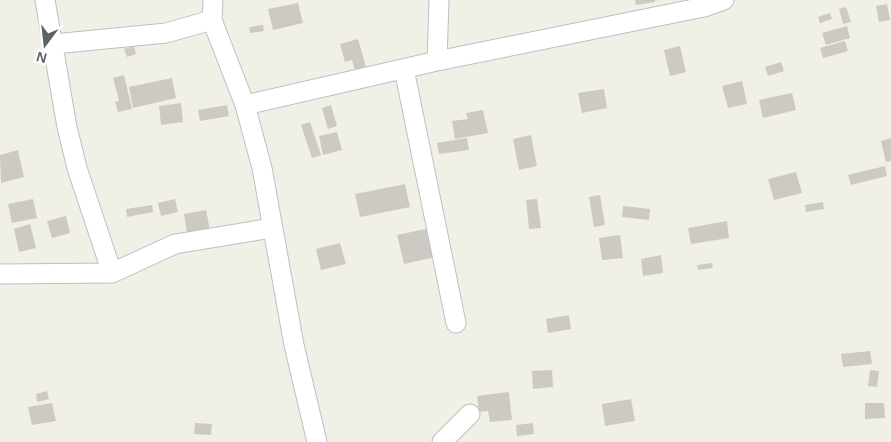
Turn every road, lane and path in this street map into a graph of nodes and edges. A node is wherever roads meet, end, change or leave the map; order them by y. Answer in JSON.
{"nodes":[{"id":1,"x":45,"y":0,"type":"edge"},
{"id":2,"x":213,"y":0,"type":"edge"},
{"id":3,"x":438,"y":0,"type":"edge"},
{"id":4,"x":724,"y":0,"type":"edge"},
{"id":5,"x":212,"y":20,"type":"junction"},
{"id":6,"x":54,"y":44,"type":"junction"},
{"id":7,"x":437,"y":61,"type":"junction"},
{"id":8,"x":404,"y":69,"type":"junction"},
{"id":9,"x":244,"y":105,"type":"junction"},
{"id":10,"x":272,"y":228,"type":"junction"},
{"id":11,"x":112,"y":273,"type":"junction"},
{"id":12,"x":0,"y":274,"type":"edge"},
{"id":13,"x":456,"y":323,"type":"dead end"},
{"id":14,"x":470,"y":414,"type":"dead end"},
{"id":15,"x":317,"y":442,"type":"edge"},
{"id":16,"x":442,"y":442,"type":"edge"}],
"edges":[{"from":1,"to":6,"type":"street"},
{"from":2,"to":5,"type":"street"},
{"from":3,"to":7,"type":"street"},
{"from":4,"to":7,"type":"street"},
{"from":5,"to":6,"type":"street"},
{"from":5,"to":9,"type":"street"},
{"from":6,"to":11,"type":"street"},
{"from":7,"to":8,"type":"street"},
{"from":8,"to":9,"type":"street"},
{"from":8,"to":13,"type":"street"},
{"from":9,"to":10,"type":"street"},
{"from":10,"to":11,"type":"street"},
{"from":10,"to":15,"type":"street"},
{"from":11,"to":12,"type":"street"},
{"from":14,"to":16,"type":"street"}]}
